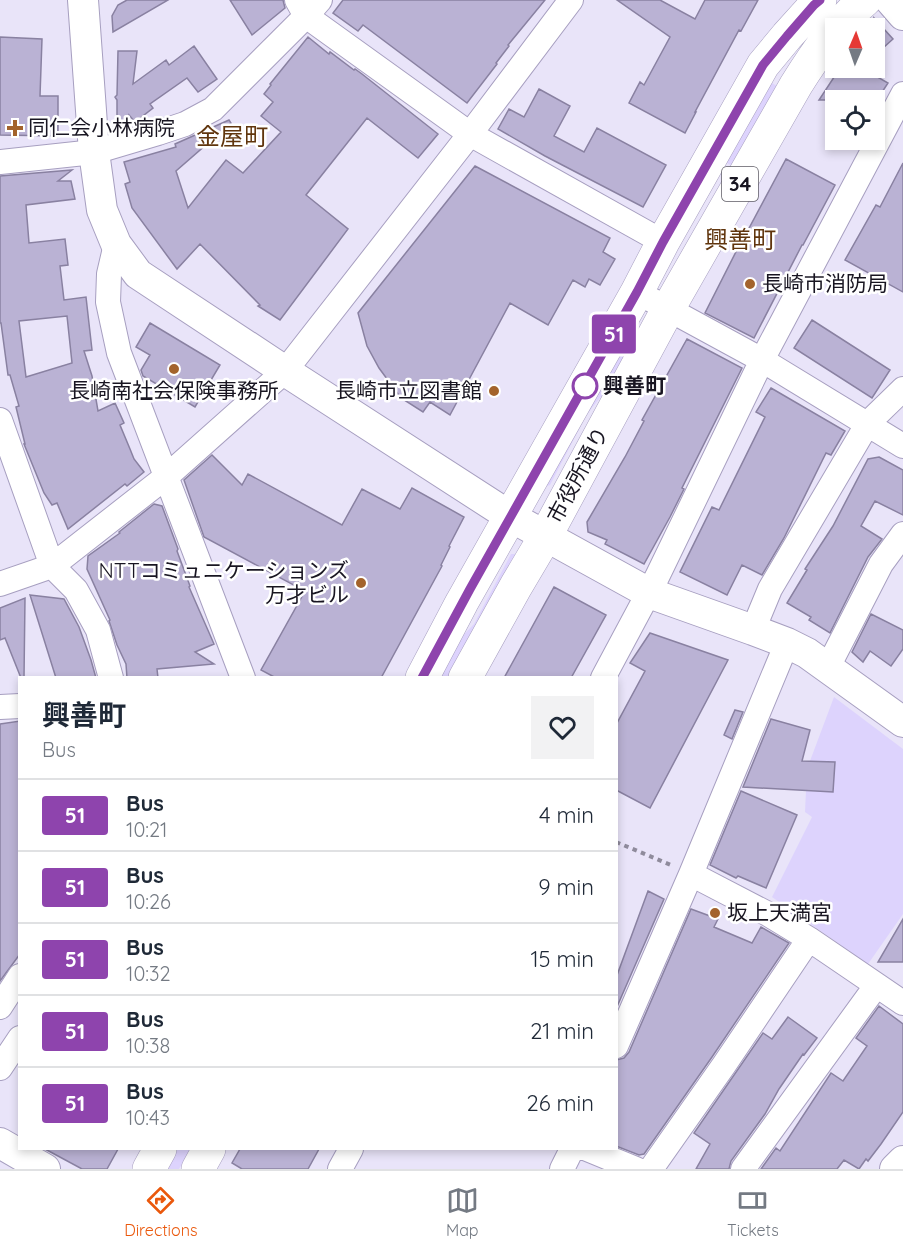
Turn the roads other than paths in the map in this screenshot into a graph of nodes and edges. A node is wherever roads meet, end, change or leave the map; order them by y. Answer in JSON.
{"nodes":[{"id":1,"x":571,"y":0,"type":"edge"},
{"id":2,"x":820,"y":0,"type":"edge"},
{"id":3,"x":865,"y":0,"type":"edge"},
{"id":4,"x":890,"y":0,"type":"edge"},
{"id":5,"x":87,"y":1,"type":"edge"},
{"id":6,"x":307,"y":5,"type":"edge"},
{"id":7,"x":903,"y":15,"type":"edge"},
{"id":8,"x":903,"y":94,"type":"edge"},
{"id":9,"x":470,"y":134,"type":"junction"},
{"id":10,"x":94,"y":152,"type":"junction"},
{"id":11,"x":0,"y":162,"type":"edge"},
{"id":12,"x":663,"y":242,"type":"junction"},
{"id":13,"x":116,"y":244,"type":"junction"},
{"id":14,"x":637,"y":292,"type":"junction"},
{"id":15,"x":668,"y":309,"type":"junction"},
{"id":16,"x":762,"y":360,"type":"junction"},
{"id":17,"x":285,"y":371,"type":"junction"},
{"id":18,"x":903,"y":389,"type":"edge"},
{"id":19,"x":0,"y":420,"type":"edge"},
{"id":20,"x":868,"y":423,"type":"junction"},
{"id":21,"x":903,"y":446,"type":"edge"},
{"id":22,"x":167,"y":476,"type":"junction"},
{"id":23,"x":511,"y":516,"type":"junction"},
{"id":24,"x":903,"y":534,"type":"edge"},
{"id":25,"x":545,"y":537,"type":"junction"},
{"id":26,"x":52,"y":566,"type":"junction"},
{"id":27,"x":0,"y":584,"type":"edge"},
{"id":28,"x":649,"y":593,"type":"junction"},
{"id":29,"x":753,"y":630,"type":"junction"},
{"id":30,"x":787,"y":643,"type":"junction"},
{"id":31,"x":828,"y":667,"type":"junction"},
{"id":32,"x":110,"y":676,"type":"edge"},
{"id":33,"x":242,"y":676,"type":"edge"},
{"id":34,"x":423,"y":676,"type":"edge"},
{"id":35,"x":466,"y":676,"type":"edge"},
{"id":36,"x":604,"y":676,"type":"edge"},
{"id":37,"x":18,"y":706,"type":"edge"},
{"id":38,"x":0,"y":708,"type":"edge"},
{"id":39,"x":903,"y":722,"type":"edge"},
{"id":40,"x":691,"y":874,"type":"junction"},
{"id":41,"x":809,"y":939,"type":"junction"},
{"id":42,"x":18,"y":979,"type":"edge"},
{"id":43,"x":876,"y":986,"type":"junction"},
{"id":44,"x":903,"y":1004,"type":"edge"},
{"id":45,"x":0,"y":1007,"type":"edge"},
{"id":46,"x":18,"y":1041,"type":"edge"},
{"id":47,"x":618,"y":1041,"type":"edge"},
{"id":48,"x":0,"y":1068,"type":"edge"},
{"id":49,"x":0,"y":1143,"type":"edge"},
{"id":50,"x":159,"y":1150,"type":"edge"},
{"id":51,"x":208,"y":1150,"type":"edge"},
{"id":52,"x":350,"y":1150,"type":"edge"},
{"id":53,"x":572,"y":1150,"type":"edge"},
{"id":54,"x":589,"y":1150,"type":"edge"},
{"id":55,"x":903,"y":1161,"type":"edge"},
{"id":56,"x":45,"y":1169,"type":"edge"},
{"id":57,"x":149,"y":1169,"type":"edge"},
{"id":58,"x":198,"y":1169,"type":"edge"},
{"id":59,"x":340,"y":1169,"type":"edge"},
{"id":60,"x":562,"y":1169,"type":"edge"},
{"id":61,"x":636,"y":1169,"type":"edge"},
{"id":62,"x":651,"y":1169,"type":"edge"},
{"id":63,"x":743,"y":1169,"type":"edge"},
{"id":64,"x":896,"y":1169,"type":"edge"}],
"edges":[{"from":1,"to":9,"type":"street"},
{"from":2,"to":12,"type":"highway","name":"市役所通り","number":"34"},
{"from":3,"to":15,"type":"highway","name":"市役所通り","number":"34"},
{"from":4,"to":7,"type":"street"},
{"from":5,"to":10,"type":"street"},
{"from":6,"to":9,"type":"street"},
{"from":6,"to":10,"type":"street"},
{"from":8,"to":16,"type":"street"},
{"from":9,"to":12,"type":"street"},
{"from":9,"to":17,"type":"street"},
{"from":10,"to":11,"type":"street"},
{"from":10,"to":13,"type":"street"},
{"from":12,"to":14,"type":"highway","name":"市役所通り","number":"34"},
{"from":13,"to":17,"type":"street"},
{"from":13,"to":22,"type":"street"},
{"from":14,"to":15,"type":"street"},
{"from":14,"to":23,"type":"highway","name":"市役所通り","number":"34"},
{"from":15,"to":16,"type":"street"},
{"from":15,"to":25,"type":"highway","name":"市役所通り","number":"34"},
{"from":16,"to":20,"type":"street"},
{"from":16,"to":28,"type":"street"},
{"from":17,"to":22,"type":"street"},
{"from":17,"to":23,"type":"street"},
{"from":18,"to":20,"type":"street"},
{"from":19,"to":26,"type":"street"},
{"from":20,"to":21,"type":"street"},
{"from":20,"to":29,"type":"street"},
{"from":22,"to":26,"type":"street"},
{"from":22,"to":33,"type":"street"},
{"from":23,"to":25,"type":"street"},
{"from":23,"to":34,"type":"highway","name":"市役所通り","number":"34"},
{"from":24,"to":31,"type":"street"},
{"from":25,"to":28,"type":"street"},
{"from":25,"to":35,"type":"highway","name":"市役所通り","number":"34"},
{"from":26,"to":27,"type":"street"},
{"from":26,"to":32,"type":"street"},
{"from":28,"to":29,"type":"street"},
{"from":28,"to":36,"type":"street"},
{"from":29,"to":30,"type":"street"},
{"from":30,"to":31,"type":"street"},
{"from":30,"to":40,"type":"street"},
{"from":31,"to":39,"type":"street"},
{"from":37,"to":38,"type":"street"},
{"from":40,"to":41,"type":"street"},
{"from":40,"to":47,"type":"street"},
{"from":41,"to":43,"type":"street"},
{"from":41,"to":62,"type":"street"},
{"from":42,"to":45,"type":"street"},
{"from":43,"to":44,"type":"street"},
{"from":43,"to":63,"type":"street"},
{"from":46,"to":48,"type":"street"},
{"from":49,"to":56,"type":"street"},
{"from":50,"to":57,"type":"highway"},
{"from":51,"to":58,"type":"highway"},
{"from":52,"to":59,"type":"street"},
{"from":53,"to":60,"type":"street"},
{"from":54,"to":61,"type":"street"},
{"from":55,"to":64,"type":"street"}]}
